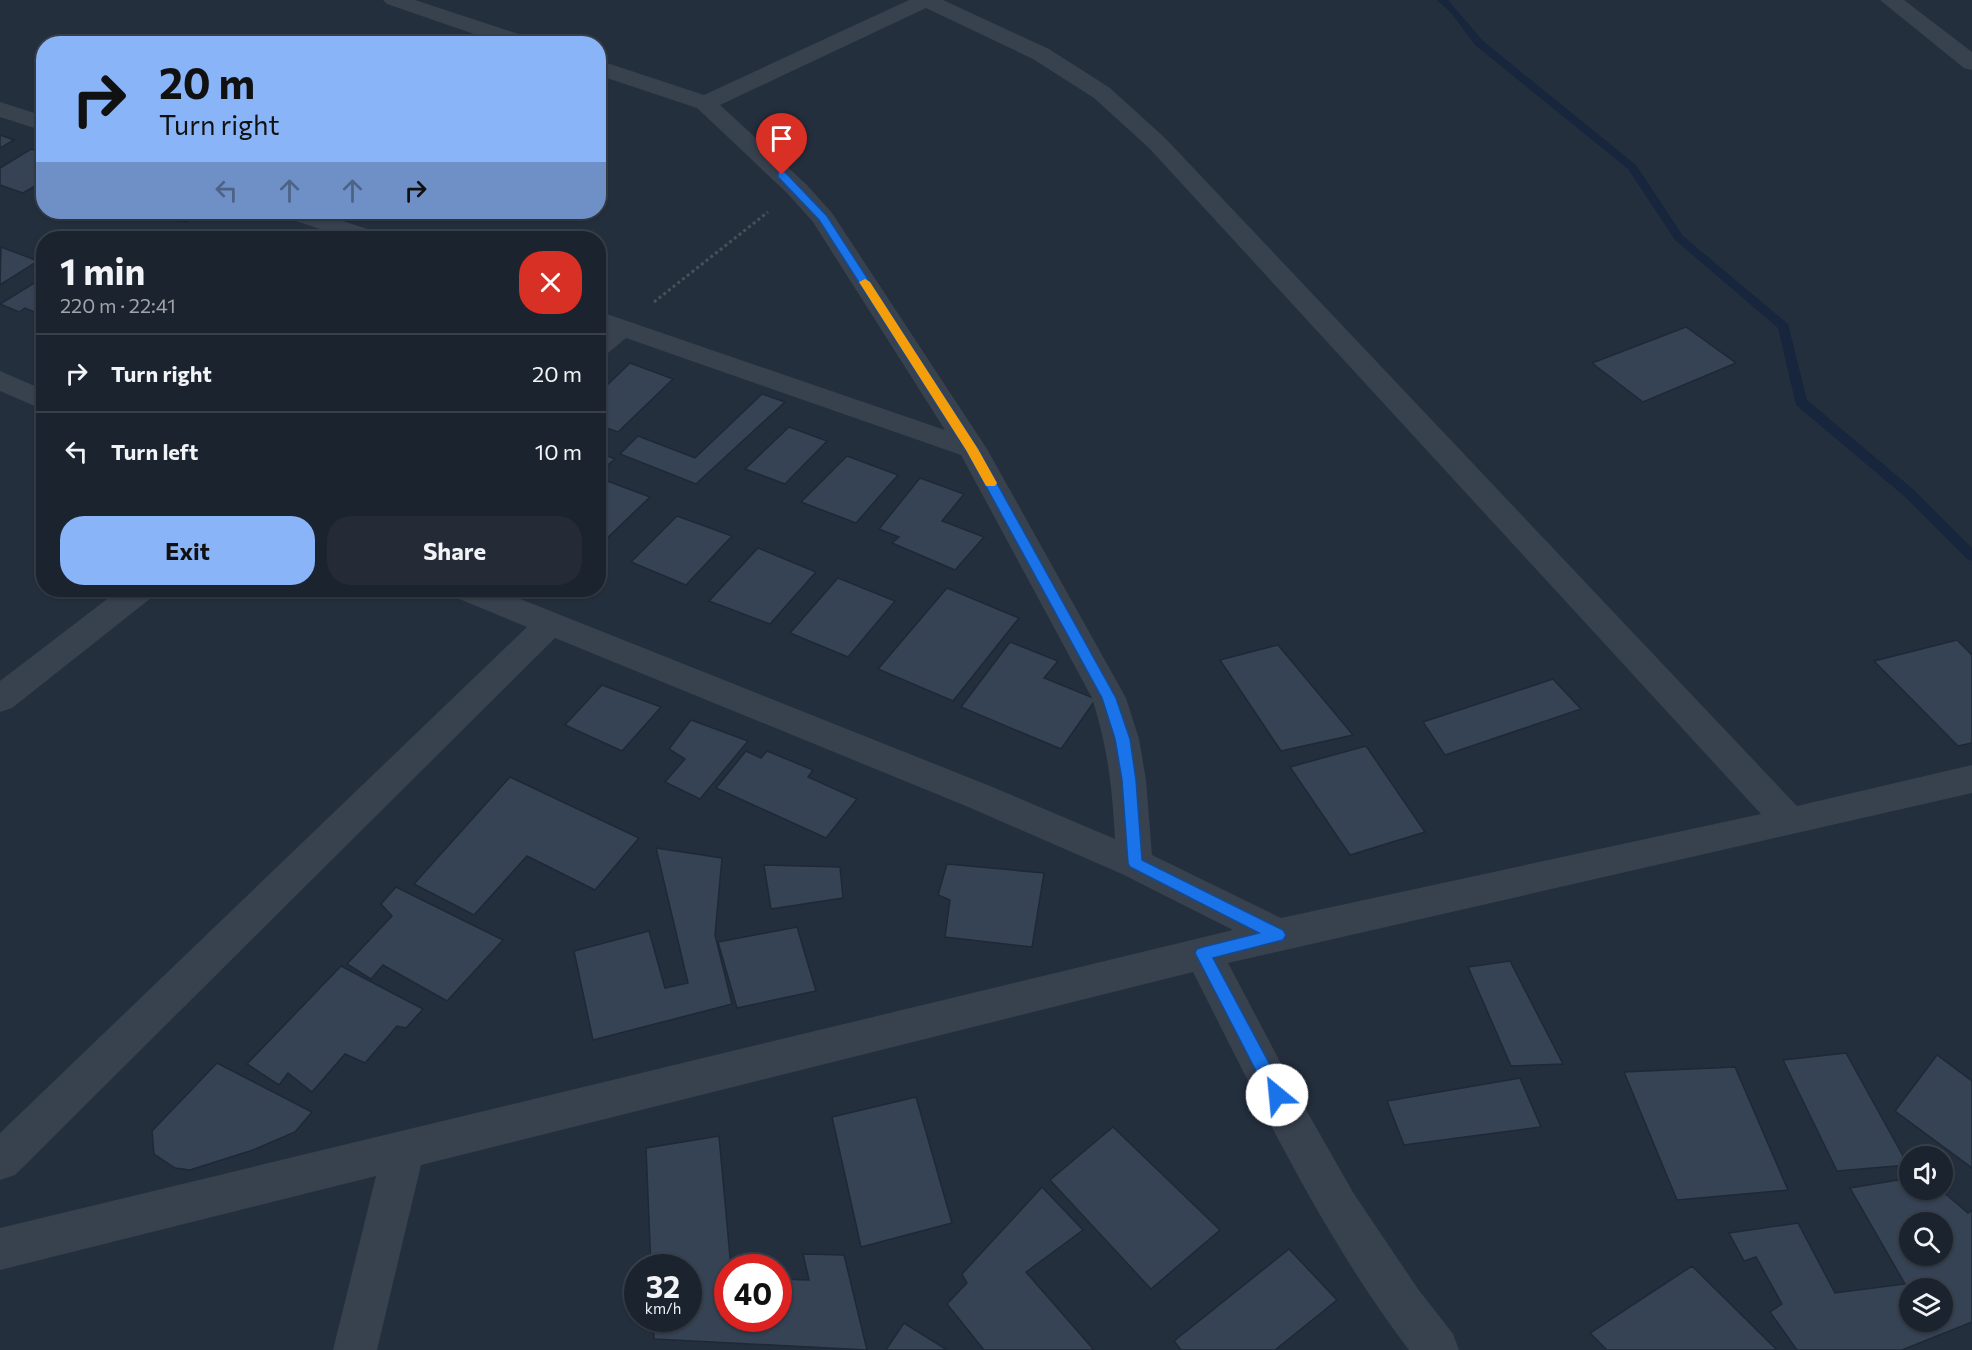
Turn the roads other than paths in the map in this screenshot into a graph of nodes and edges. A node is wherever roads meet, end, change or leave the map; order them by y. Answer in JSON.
{"nodes":[{"id":1,"x":394,"y":0,"type":"edge"},
{"id":2,"x":926,"y":0,"type":"edge"},
{"id":3,"x":1891,"y":0,"type":"edge"},
{"id":4,"x":1963,"y":30,"type":"dead end"},
{"id":5,"x":1935,"y":33,"type":"junction"},
{"id":6,"x":502,"y":36,"type":"edge"},
{"id":7,"x":1972,"y":63,"type":"edge"},
{"id":8,"x":606,"y":70,"type":"edge"},
{"id":9,"x":705,"y":103,"type":"junction"},
{"id":10,"x":0,"y":109,"type":"edge"},
{"id":11,"x":36,"y":121,"type":"edge"},
{"id":12,"x":314,"y":219,"type":"edge"},
{"id":13,"x":349,"y":231,"type":"edge"},
{"id":14,"x":611,"y":323,"type":"edge"},
{"id":15,"x":0,"y":380,"type":"edge"},
{"id":16,"x":36,"y":397,"type":"edge"},
{"id":17,"x":972,"y":449,"type":"junction"},
{"id":18,"x":131,"y":597,"type":"edge"},
{"id":19,"x":485,"y":597,"type":"edge"},
{"id":20,"x":550,"y":624,"type":"junction"},
{"id":21,"x":0,"y":699,"type":"edge"},
{"id":22,"x":1972,"y":779,"type":"edge"},
{"id":23,"x":1790,"y":822,"type":"junction"},
{"id":24,"x":1135,"y":863,"type":"junction"},
{"id":25,"x":1278,"y":935,"type":"junction"},
{"id":26,"x":1203,"y":953,"type":"junction"},
{"id":27,"x":404,"y":1149,"type":"junction"},
{"id":28,"x":0,"y":1161,"type":"edge"},
{"id":29,"x":0,"y":1249,"type":"edge"},
{"id":30,"x":355,"y":1350,"type":"edge"},
{"id":31,"x":1437,"y":1350,"type":"edge"}],
"edges":[{"from":1,"to":6,"type":"street"},
{"from":2,"to":9,"type":"street"},
{"from":2,"to":23,"type":"street"},
{"from":3,"to":5,"type":"street"},
{"from":4,"to":5,"type":"street"},
{"from":5,"to":7,"type":"street"},
{"from":8,"to":9,"type":"street"},
{"from":9,"to":17,"type":"street"},
{"from":10,"to":11,"type":"street"},
{"from":12,"to":13,"type":"street"},
{"from":14,"to":17,"type":"street"},
{"from":15,"to":16,"type":"street"},
{"from":17,"to":24,"type":"street"},
{"from":18,"to":21,"type":"street"},
{"from":19,"to":20,"type":"street"},
{"from":20,"to":24,"type":"street"},
{"from":20,"to":28,"type":"street"},
{"from":22,"to":23,"type":"street"},
{"from":23,"to":25,"type":"street"},
{"from":24,"to":25,"type":"street"},
{"from":25,"to":26,"type":"street"},
{"from":26,"to":27,"type":"street"},
{"from":26,"to":31,"type":"street"},
{"from":27,"to":29,"type":"street"},
{"from":27,"to":30,"type":"street"}]}
